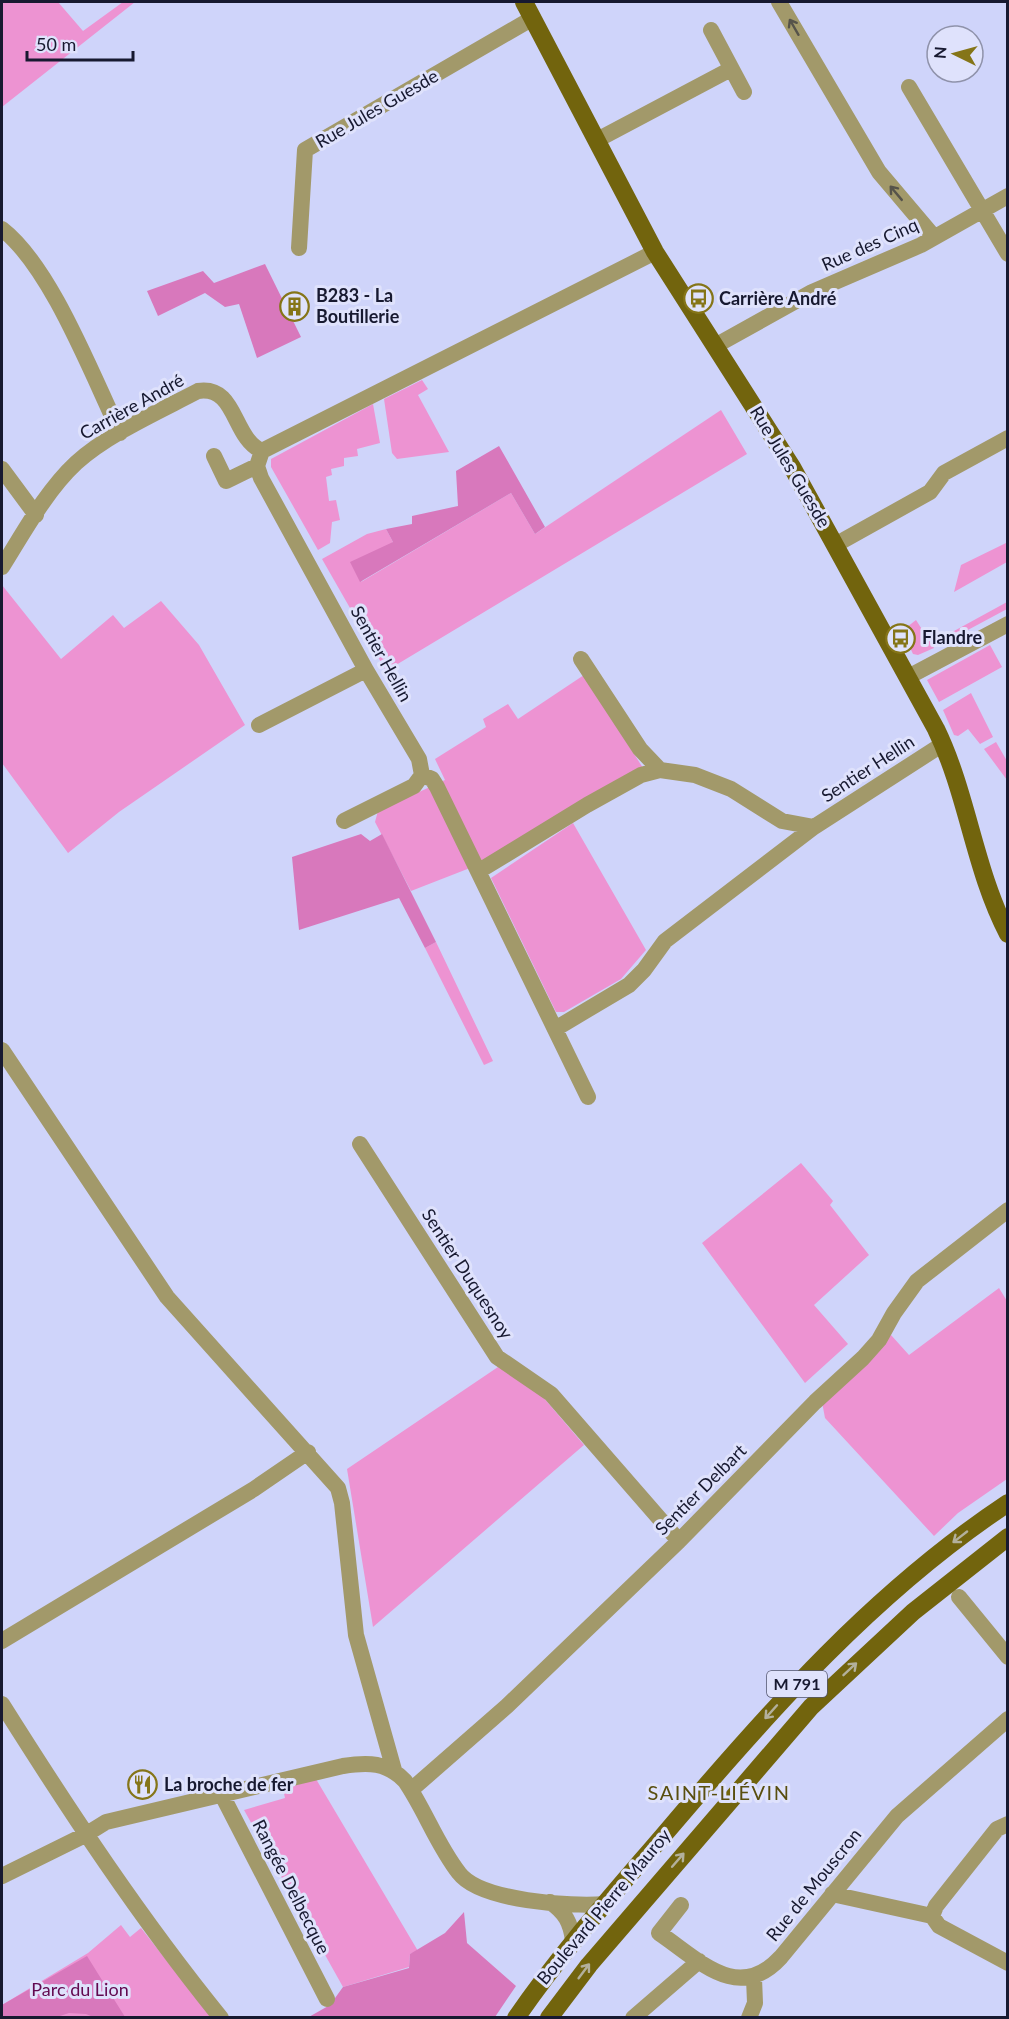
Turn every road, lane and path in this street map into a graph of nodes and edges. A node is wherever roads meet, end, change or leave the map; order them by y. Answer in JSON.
{"nodes":[{"id":1,"x":524,"y":2,"type":"edge"},
{"id":2,"x":779,"y":2,"type":"edge"},
{"id":3,"x":533,"y":18,"type":"junction"},
{"id":4,"x":711,"y":30,"type":"dead end"},
{"id":5,"x":731,"y":69,"type":"junction"},
{"id":6,"x":909,"y":87,"type":"dead end"},
{"id":7,"x":744,"y":92,"type":"dead end"},
{"id":8,"x":597,"y":140,"type":"junction"},
{"id":9,"x":1008,"y":196,"type":"edge"},
{"id":10,"x":982,"y":211,"type":"junction"},
{"id":11,"x":2,"y":229,"type":"edge"},
{"id":12,"x":934,"y":237,"type":"junction"},
{"id":13,"x":299,"y":248,"type":"dead end"},
{"id":14,"x":655,"y":252,"type":"junction"},
{"id":15,"x":1008,"y":254,"type":"edge"},
{"id":16,"x":715,"y":346,"type":"junction"},
{"id":17,"x":120,"y":433,"type":"junction"},
{"id":18,"x":1008,"y":438,"type":"edge"},
{"id":19,"x":214,"y":456,"type":"dead end"},
{"id":20,"x":260,"y":458,"type":"junction"},
{"id":21,"x":2,"y":469,"type":"edge"},
{"id":22,"x":36,"y":515,"type":"junction"},
{"id":23,"x":836,"y":545,"type":"junction"},
{"id":24,"x":2,"y":567,"type":"edge"},
{"id":25,"x":1008,"y":624,"type":"edge"},
{"id":26,"x":581,"y":659,"type":"dead end"},
{"id":27,"x":366,"y":670,"type":"junction"},
{"id":28,"x":908,"y":676,"type":"junction"},
{"id":29,"x":259,"y":725,"type":"dead end"},
{"id":30,"x":944,"y":744,"type":"junction"},
{"id":31,"x":660,"y":770,"type":"junction"},
{"id":32,"x":422,"y":775,"type":"junction"},
{"id":33,"x":344,"y":821,"type":"dead end"},
{"id":34,"x":814,"y":827,"type":"junction"},
{"id":35,"x":479,"y":871,"type":"junction"},
{"id":36,"x":1008,"y":934,"type":"edge"},
{"id":37,"x":555,"y":1029,"type":"junction"},
{"id":38,"x":2,"y":1050,"type":"edge"},
{"id":39,"x":588,"y":1097,"type":"dead end"},
{"id":40,"x":360,"y":1144,"type":"dead end"},
{"id":41,"x":1008,"y":1210,"type":"edge"},
{"id":42,"x":308,"y":1452,"type":"junction"},
{"id":43,"x":1008,"y":1503,"type":"edge"},
{"id":44,"x":1008,"y":1537,"type":"edge"},
{"id":45,"x":680,"y":1541,"type":"junction"},
{"id":46,"x":959,"y":1597,"type":"dead end"},
{"id":47,"x":2,"y":1641,"type":"edge"},
{"id":48,"x":1008,"y":1657,"type":"edge"},
{"id":49,"x":2,"y":1704,"type":"edge"},
{"id":50,"x":1008,"y":1719,"type":"edge"},
{"id":51,"x":394,"y":1770,"type":"junction"},
{"id":52,"x":411,"y":1790,"type":"junction"},
{"id":53,"x":221,"y":1792,"type":"junction"},
{"id":54,"x":1008,"y":1824,"type":"edge"},
{"id":55,"x":85,"y":1835,"type":"junction"},
{"id":56,"x":2,"y":1876,"type":"edge"},
{"id":57,"x":832,"y":1894,"type":"junction"},
{"id":58,"x":550,"y":1902,"type":"junction"},
{"id":59,"x":605,"y":1904,"type":"junction"},
{"id":60,"x":681,"y":1905,"type":"dead end"},
{"id":61,"x":932,"y":1916,"type":"junction"},
{"id":62,"x":573,"y":1941,"type":"junction"},
{"id":63,"x":699,"y":1961,"type":"junction"},
{"id":64,"x":1008,"y":1963,"type":"edge"},
{"id":65,"x":754,"y":1978,"type":"junction"},
{"id":66,"x":327,"y":1999,"type":"dead end"},
{"id":67,"x":221,"y":2018,"type":"edge"},
{"id":68,"x":516,"y":2018,"type":"edge"},
{"id":69,"x":549,"y":2018,"type":"edge"},
{"id":70,"x":633,"y":2018,"type":"edge"},
{"id":71,"x":749,"y":2018,"type":"edge"}],
"edges":[{"from":1,"to":3,"type":"main road","name":"Rue Jules Guesde"},
{"from":12,"to":2,"type":"street","one_way":true},
{"from":3,"to":8,"type":"main road","name":"Rue Jules Guesde"},
{"from":3,"to":13,"type":"street","name":"Rue Jules Guesde"},
{"from":4,"to":5,"type":"street"},
{"from":5,"to":7,"type":"street"},
{"from":5,"to":8,"type":"street"},
{"from":6,"to":10,"type":"street"},
{"from":8,"to":14,"type":"main road","name":"Rue Jules Guesde"},
{"from":9,"to":10,"type":"street","name":"Rue des Cinq"},
{"from":10,"to":12,"type":"street","name":"Rue des Cinq"},
{"from":10,"to":15,"type":"street"},
{"from":11,"to":17,"type":"street"},
{"from":12,"to":16,"type":"street","name":"Rue des Cinq"},
{"from":14,"to":16,"type":"main road","name":"Rue Jules Guesde"},
{"from":14,"to":20,"type":"street"},
{"from":16,"to":23,"type":"main road","name":"Rue Jules Guesde"},
{"from":17,"to":20,"type":"street","name":"Carrière André"},
{"from":17,"to":22,"type":"street","name":"Carrière André"},
{"from":18,"to":23,"type":"street"},
{"from":19,"to":20,"type":"street"},
{"from":20,"to":27,"type":"street","name":"Sentier Hellin"},
{"from":21,"to":22,"type":"street"},
{"from":22,"to":24,"type":"street","name":"Carrière André"},
{"from":23,"to":28,"type":"main road","name":"Rue Jules Guesde"},
{"from":25,"to":28,"type":"street"},
{"from":26,"to":31,"type":"street"},
{"from":27,"to":29,"type":"street"},
{"from":27,"to":32,"type":"street","name":"Sentier Hellin"},
{"from":28,"to":30,"type":"main road","name":"Rue Jules Guesde"},
{"from":30,"to":34,"type":"street","name":"Sentier Hellin"},
{"from":30,"to":36,"type":"main road","name":"Rue Jules Guesde"},
{"from":31,"to":34,"type":"street","name":"Sentier Hellin"},
{"from":31,"to":35,"type":"street","name":"Sentier Hellin"},
{"from":32,"to":33,"type":"street"},
{"from":32,"to":35,"type":"street","name":"Sentier Hellin"},
{"from":34,"to":37,"type":"street","name":"Sentier Hellin"},
{"from":35,"to":37,"type":"street","name":"Sentier Hellin"},
{"from":37,"to":39,"type":"street","name":"Sentier Hellin"},
{"from":38,"to":42,"type":"street"},
{"from":40,"to":45,"type":"street","name":"Sentier Duquesnoy"},
{"from":41,"to":45,"type":"street","name":"Sentier Delbart"},
{"from":42,"to":47,"type":"street"},
{"from":42,"to":51,"type":"street"},
{"from":43,"to":59,"type":"main road","name":"Boulevard Pierre Mauroy","number":"M 791","one_way":true},
{"from":69,"to":44,"type":"main road","name":"Boulevard Pierre Mauroy","number":"M 791","one_way":true},
{"from":45,"to":52,"type":"street","name":"Sentier Delbart"},
{"from":46,"to":48,"type":"street"},
{"from":49,"to":55,"type":"street"},
{"from":50,"to":57,"type":"street","name":"Rue de Mouscron"},
{"from":51,"to":52,"type":"street"},
{"from":51,"to":53,"type":"street"},
{"from":52,"to":58,"type":"street"},
{"from":53,"to":55,"type":"street"},
{"from":53,"to":66,"type":"street","name":"Rangée Delbecque"},
{"from":54,"to":61,"type":"street"},
{"from":55,"to":56,"type":"street"},
{"from":55,"to":67,"type":"street"},
{"from":57,"to":61,"type":"street"},
{"from":57,"to":65,"type":"street","name":"Rue de Mouscron"},
{"from":58,"to":59,"type":"street"},
{"from":58,"to":62,"type":"street"},
{"from":59,"to":62,"type":"main road","name":"Boulevard Pierre Mauroy","number":"M 791"},
{"from":60,"to":63,"type":"street"},
{"from":61,"to":64,"type":"street"},
{"from":62,"to":68,"type":"main road","name":"Boulevard Pierre Mauroy","number":"M 791"},
{"from":63,"to":65,"type":"street"},
{"from":63,"to":70,"type":"street"},
{"from":65,"to":71,"type":"street"}]}
